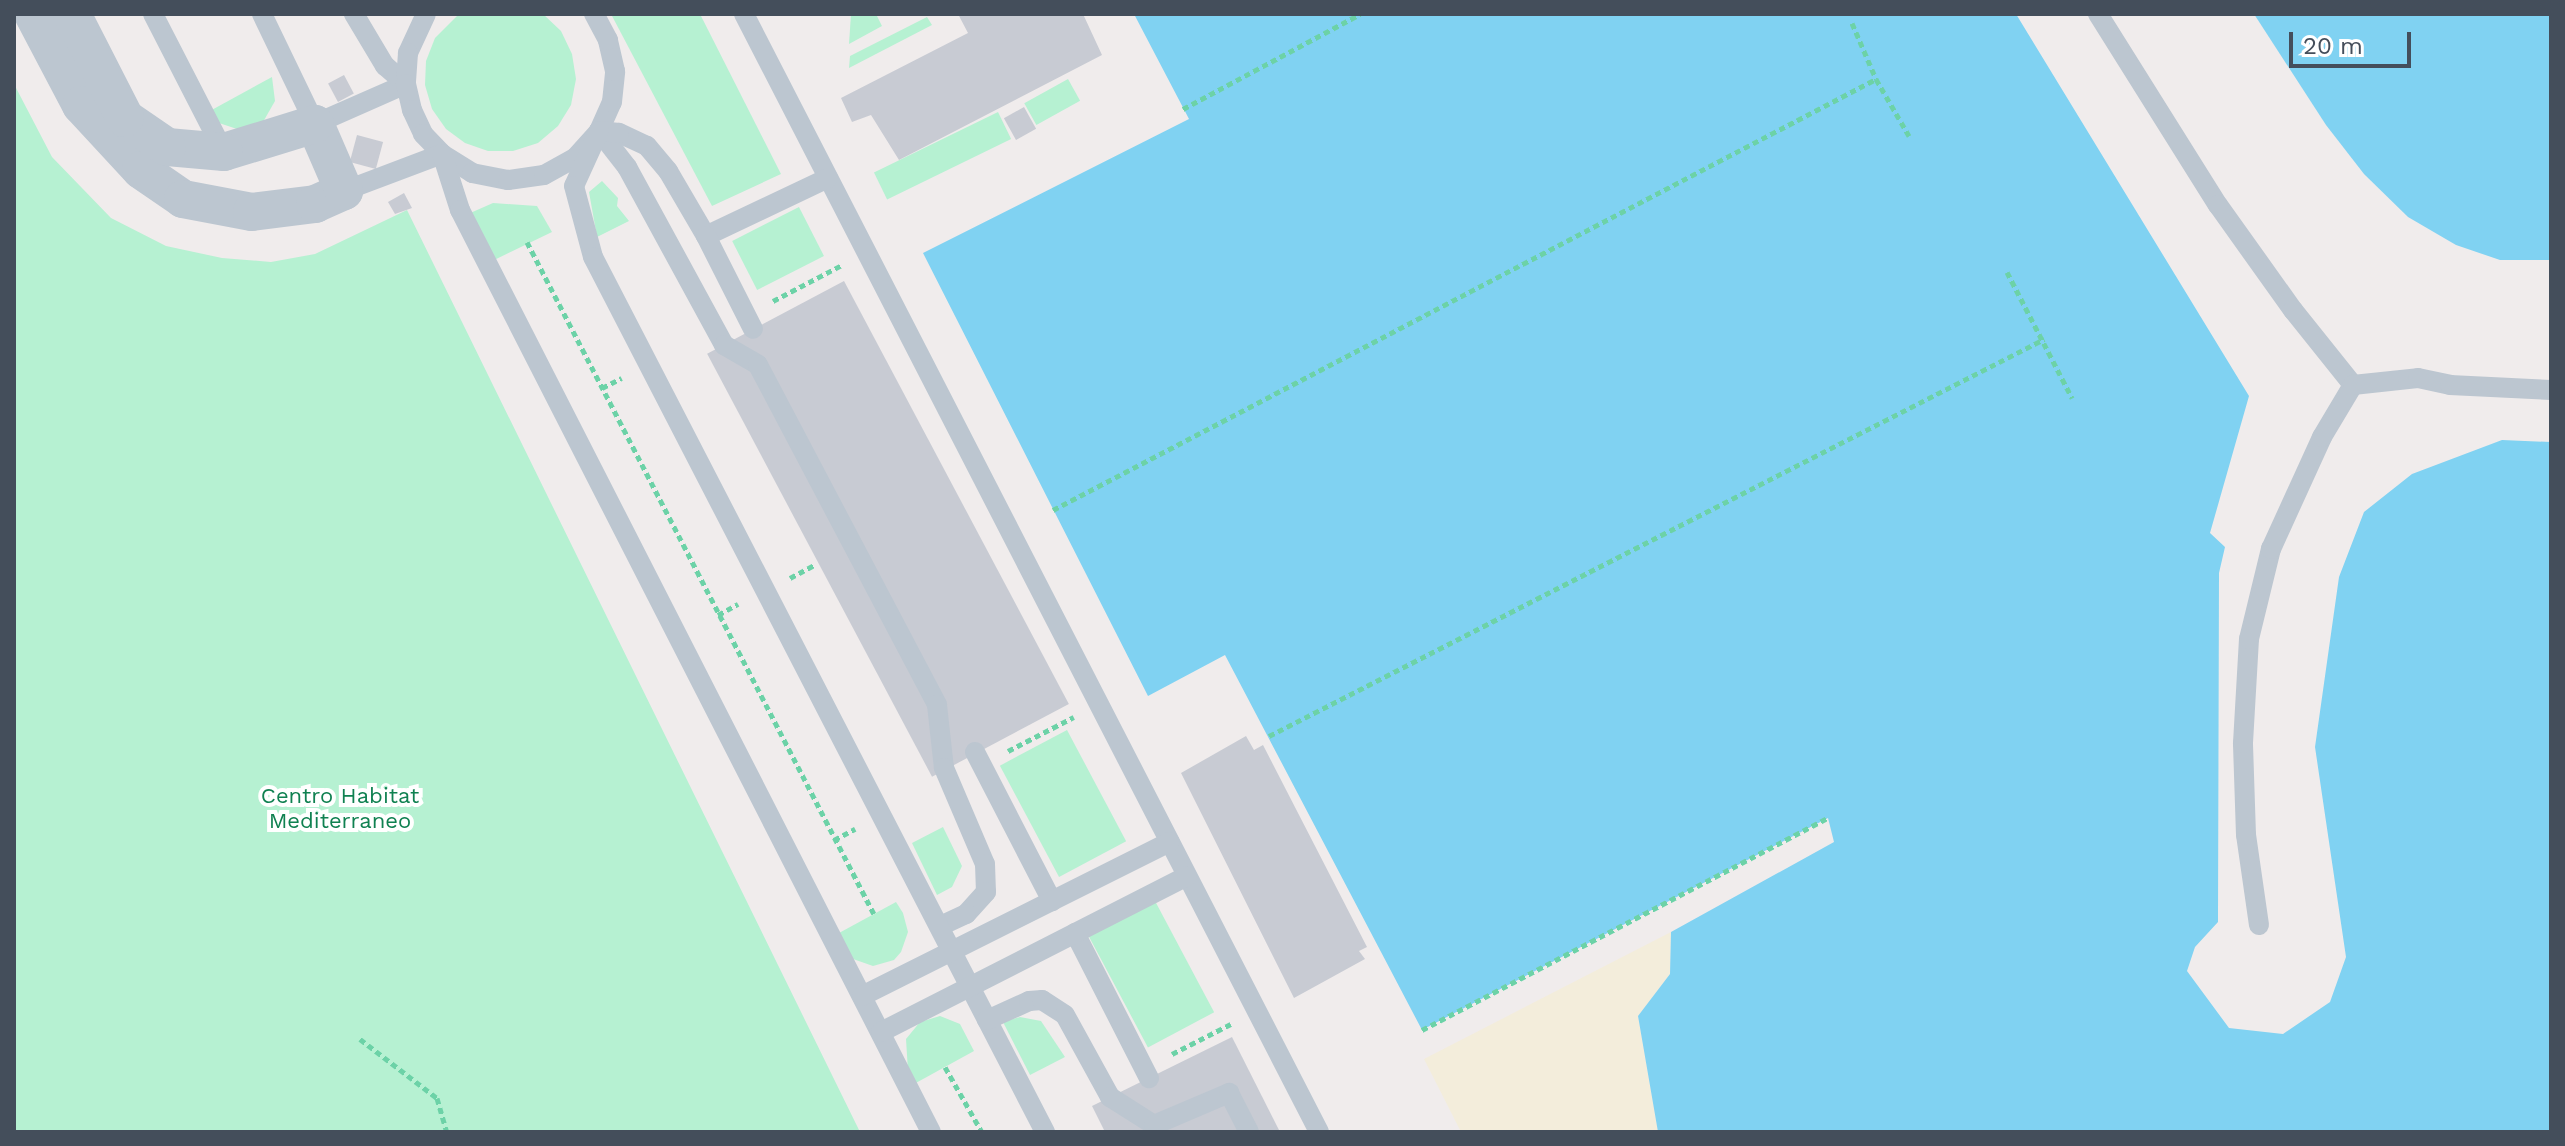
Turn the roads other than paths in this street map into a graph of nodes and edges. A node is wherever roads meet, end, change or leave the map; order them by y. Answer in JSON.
{"nodes":[{"id":1,"x":33,"y":14,"type":"edge"},
{"id":2,"x":72,"y":14,"type":"edge"},
{"id":3,"x":153,"y":14,"type":"edge"},
{"id":4,"x":262,"y":14,"type":"edge"},
{"id":5,"x":354,"y":14,"type":"edge"},
{"id":6,"x":426,"y":14,"type":"edge"},
{"id":7,"x":594,"y":14,"type":"edge"},
{"id":8,"x":744,"y":14,"type":"edge"},
{"id":9,"x":2098,"y":14,"type":"edge"},
{"id":10,"x":406,"y":84,"type":"junction"},
{"id":11,"x":315,"y":124,"type":"junction"},
{"id":12,"x":599,"y":131,"type":"junction"},
{"id":13,"x":224,"y":152,"type":"junction"},
{"id":14,"x":442,"y":154,"type":"junction"},
{"id":15,"x":828,"y":178,"type":"junction"},
{"id":16,"x":344,"y":191,"type":"junction"},
{"id":17,"x":706,"y":236,"type":"junction"},
{"id":18,"x":750,"y":322,"type":"road end"},
{"id":19,"x":2353,"y":385,"type":"junction"},
{"id":20,"x":2551,"y":390,"type":"edge"},
{"id":21,"x":978,"y":758,"type":"road end"},
{"id":22,"x":1170,"y":842,"type":"junction"},
{"id":23,"x":1187,"y":876,"type":"junction"},
{"id":24,"x":1052,"y":901,"type":"junction"},
{"id":25,"x":2259,"y":925,"type":"dead end"},
{"id":26,"x":940,"y":926,"type":"junction"},
{"id":27,"x":1075,"y":933,"type":"junction"},
{"id":28,"x":952,"y":950,"type":"junction"},
{"id":29,"x":970,"y":986,"type":"junction"},
{"id":30,"x":862,"y":996,"type":"junction"},
{"id":31,"x":987,"y":1020,"type":"junction"},
{"id":32,"x":881,"y":1032,"type":"junction"},
{"id":33,"x":1146,"y":1073,"type":"road end"},
{"id":34,"x":1156,"y":1128,"type":"edge"},
{"id":35,"x":931,"y":1132,"type":"edge"},
{"id":36,"x":1045,"y":1132,"type":"edge"},
{"id":37,"x":1249,"y":1132,"type":"edge"},
{"id":38,"x":1319,"y":1132,"type":"edge"}],
"edges":[{"from":1,"to":16,"type":"street"},
{"from":2,"to":13,"type":"street"},
{"from":3,"to":13,"type":"lane"},
{"from":4,"to":11,"type":"lane"},
{"from":5,"to":10,"type":"lane"},
{"from":6,"to":10,"type":"lane"},
{"from":7,"to":12,"type":"lane"},
{"from":8,"to":15,"type":"lane"},
{"from":9,"to":19,"type":"lane"},
{"from":10,"to":11,"type":"lane"},
{"from":10,"to":14,"type":"lane"},
{"from":11,"to":13,"type":"street"},
{"from":11,"to":16,"type":"street"},
{"from":12,"to":14,"type":"lane"},
{"from":12,"to":17,"type":"lane"},
{"from":12,"to":26,"type":"lane"},
{"from":12,"to":26,"type":"lane"},
{"from":14,"to":16,"type":"lane"},
{"from":14,"to":30,"type":"lane"},
{"from":15,"to":17,"type":"lane"},
{"from":15,"to":22,"type":"lane"},
{"from":17,"to":18,"type":"lane"},
{"from":19,"to":20,"type":"lane"},
{"from":19,"to":25,"type":"lane"},
{"from":21,"to":24,"type":"lane"},
{"from":22,"to":23,"type":"lane"},
{"from":22,"to":24,"type":"lane"},
{"from":23,"to":27,"type":"lane"},
{"from":23,"to":38,"type":"lane"},
{"from":24,"to":28,"type":"lane"},
{"from":26,"to":28,"type":"lane"},
{"from":27,"to":29,"type":"lane"},
{"from":27,"to":33,"type":"lane"},
{"from":28,"to":29,"type":"lane"},
{"from":28,"to":30,"type":"lane"},
{"from":29,"to":31,"type":"lane"},
{"from":29,"to":32,"type":"lane"},
{"from":30,"to":32,"type":"lane"},
{"from":31,"to":34,"type":"lane"},
{"from":31,"to":36,"type":"lane"},
{"from":32,"to":35,"type":"lane"},
{"from":34,"to":37,"type":"lane"}]}
